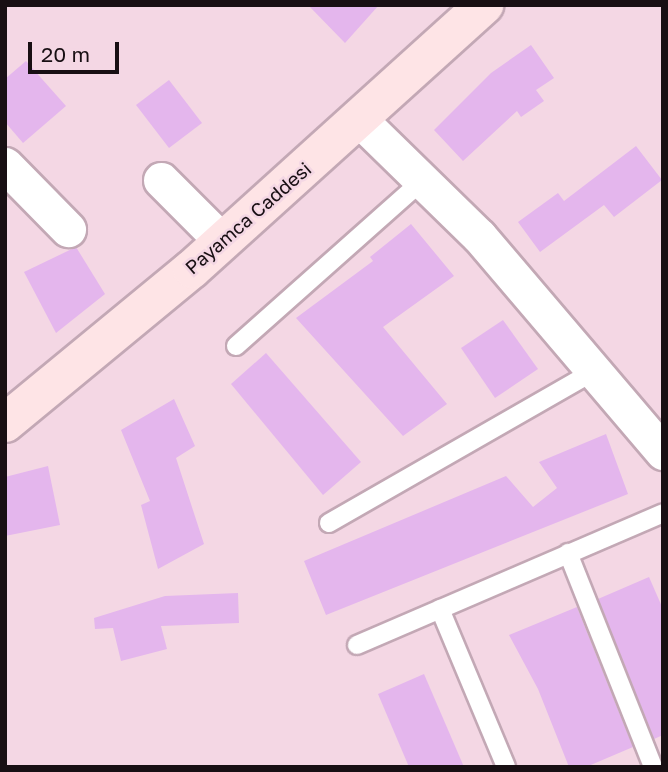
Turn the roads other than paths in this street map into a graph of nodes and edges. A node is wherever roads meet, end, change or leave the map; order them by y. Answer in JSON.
{"nodes":[{"id":1,"x":469,"y":10,"type":"edge"},
{"id":2,"x":360,"y":120,"type":"junction"},
{"id":3,"x":5,"y":165,"type":"edge"},
{"id":4,"x":162,"y":180,"type":"dead end"},
{"id":5,"x":424,"y":180,"type":"junction"},
{"id":6,"x":68,"y":229,"type":"dead end"},
{"id":7,"x":222,"y":241,"type":"junction"},
{"id":8,"x":236,"y":346,"type":"dead end"},
{"id":9,"x":596,"y":370,"type":"junction"},
{"id":10,"x":5,"y":423,"type":"edge"},
{"id":11,"x":663,"y":452,"type":"edge"},
{"id":12,"x":662,"y":515,"type":"edge"},
{"id":13,"x":329,"y":523,"type":"dead end"},
{"id":14,"x":568,"y":553,"type":"junction"},
{"id":15,"x":440,"y":610,"type":"junction"},
{"id":16,"x":357,"y":645,"type":"dead end"},
{"id":17,"x":506,"y":767,"type":"edge"},
{"id":18,"x":653,"y":767,"type":"edge"}],
"edges":[{"from":1,"to":2,"type":"street","name":"Payamca Caddesi"},
{"from":2,"to":5,"type":"street"},
{"from":2,"to":7,"type":"street","name":"Payamca Caddesi"},
{"from":3,"to":6,"type":"street"},
{"from":4,"to":7,"type":"street"},
{"from":5,"to":8,"type":"lane"},
{"from":5,"to":9,"type":"street"},
{"from":7,"to":10,"type":"street","name":"Payamca Caddesi"},
{"from":9,"to":11,"type":"street"},
{"from":9,"to":13,"type":"lane"},
{"from":12,"to":14,"type":"lane"},
{"from":14,"to":15,"type":"lane"},
{"from":14,"to":18,"type":"lane"},
{"from":15,"to":16,"type":"lane"},
{"from":15,"to":17,"type":"lane"}]}
